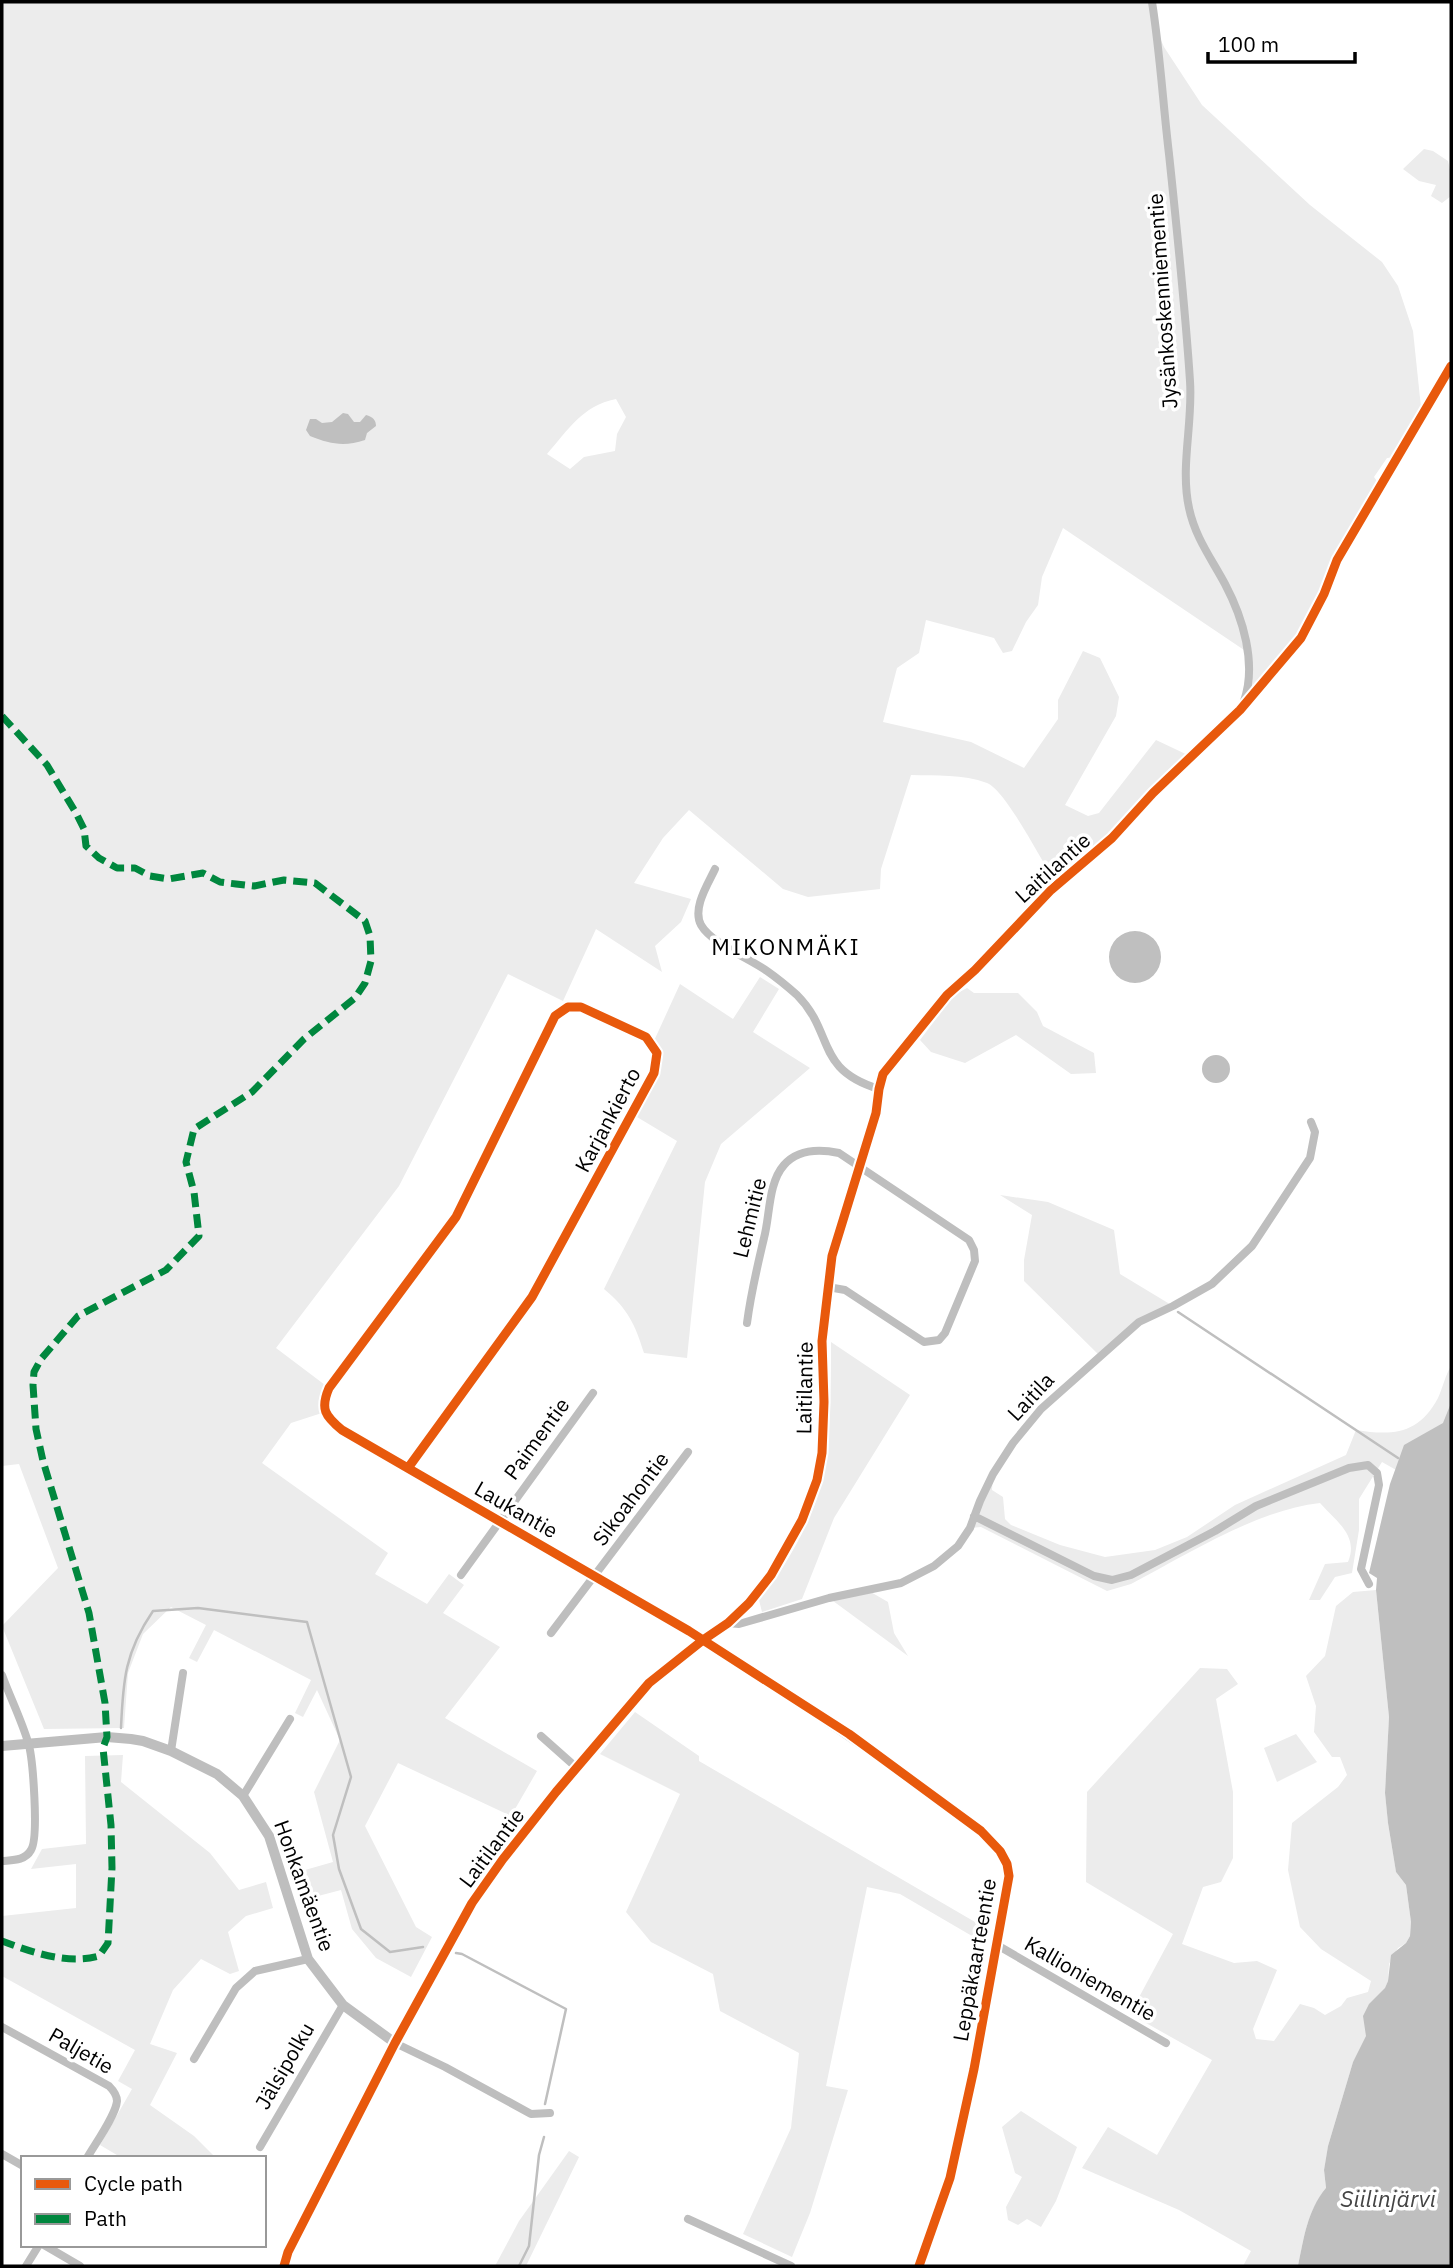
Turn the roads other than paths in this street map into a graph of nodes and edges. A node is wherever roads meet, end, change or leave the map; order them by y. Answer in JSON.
{"nodes":[{"id":1,"x":1152,"y":2,"type":"edge"},
{"id":2,"x":1451,"y":366,"type":"edge"},
{"id":3,"x":1240,"y":710,"type":"junction"},
{"id":4,"x":715,"y":869,"type":"dead end"},
{"id":5,"x":879,"y":1088,"type":"junction"},
{"id":6,"x":1311,"y":1122,"type":"dead end"},
{"id":7,"x":860,"y":1167,"type":"junction"},
{"id":8,"x":828,"y":1287,"type":"junction"},
{"id":9,"x":747,"y":1323,"type":"dead end"},
{"id":10,"x":593,"y":1393,"type":"dead end"},
{"id":11,"x":324,"y":1400,"type":"joint"},
{"id":12,"x":688,"y":1452,"type":"dead end"},
{"id":13,"x":408,"y":1468,"type":"junction"},
{"id":14,"x":974,"y":1516,"type":"junction"},
{"id":15,"x":499,"y":1520,"type":"junction"},
{"id":16,"x":461,"y":1575,"type":"dead end"},
{"id":17,"x":594,"y":1577,"type":"junction"},
{"id":18,"x":1368,"y":1584,"type":"dead end"},
{"id":19,"x":728,"y":1623,"type":"junction"},
{"id":20,"x":551,"y":1633,"type":"dead end"},
{"id":21,"x":703,"y":1640,"type":"junction"},
{"id":22,"x":183,"y":1673,"type":"dead end"},
{"id":23,"x":2,"y":1675,"type":"edge"},
{"id":24,"x":290,"y":1719,"type":"dead end"},
{"id":25,"x":541,"y":1736,"type":"dead end"},
{"id":26,"x":29,"y":1743,"type":"junction"},
{"id":27,"x":2,"y":1746,"type":"edge"},
{"id":28,"x":172,"y":1751,"type":"junction"},
{"id":29,"x":577,"y":1768,"type":"junction"},
{"id":30,"x":243,"y":1796,"type":"junction"},
{"id":31,"x":2,"y":1861,"type":"edge"},
{"id":32,"x":997,"y":1945,"type":"junction"},
{"id":33,"x":307,"y":1959,"type":"junction"},
{"id":34,"x":344,"y":2005,"type":"junction"},
{"id":35,"x":2,"y":2026,"type":"edge"},
{"id":36,"x":395,"y":2043,"type":"junction"},
{"id":37,"x":1166,"y":2043,"type":"dead end"},
{"id":38,"x":194,"y":2059,"type":"dead end"},
{"id":39,"x":550,"y":2113,"type":"dead end"},
{"id":40,"x":260,"y":2147,"type":"dead end"},
{"id":41,"x":2,"y":2154,"type":"edge"},
{"id":42,"x":88,"y":2156,"type":"edge"},
{"id":43,"x":21,"y":2165,"type":"edge"},
{"id":44,"x":688,"y":2219,"type":"dead end"},
{"id":45,"x":40,"y":2247,"type":"edge"},
{"id":46,"x":45,"y":2247,"type":"edge"},
{"id":47,"x":26,"y":2266,"type":"edge"},
{"id":48,"x":80,"y":2266,"type":"edge"},
{"id":49,"x":284,"y":2266,"type":"edge"},
{"id":50,"x":790,"y":2266,"type":"edge"},
{"id":51,"x":919,"y":2266,"type":"edge"}],
"edges":[{"from":1,"to":3,"type":"street","name":"Jysänkoskenniementie"},
{"from":2,"to":3,"type":"street","name":"Laitilantie"},
{"from":3,"to":5,"type":"street","name":"Laitilantie"},
{"from":4,"to":5,"type":"street"},
{"from":5,"to":7,"type":"street","name":"Laitilantie"},
{"from":6,"to":14,"type":"street","name":"Laitila"},
{"from":7,"to":8,"type":"street","name":"Laitilantie"},
{"from":7,"to":8,"type":"street"},
{"from":7,"to":9,"type":"street","name":"Lehmitie"},
{"from":8,"to":19,"type":"street","name":"Laitilantie"},
{"from":10,"to":15,"type":"street","name":"Paimentie"},
{"from":11,"to":13,"type":"street","name":"Laukantie"},
{"from":11,"to":13,"type":"street","name":"Karjankierto"},
{"from":12,"to":17,"type":"street","name":"Sikoahontie"},
{"from":13,"to":15,"type":"street","name":"Laukantie"},
{"from":14,"to":18,"type":"street"},
{"from":14,"to":19,"type":"street","name":"Laitila"},
{"from":15,"to":16,"type":"street","name":"Paimentie"},
{"from":15,"to":17,"type":"street","name":"Laukantie"},
{"from":17,"to":20,"type":"street","name":"Sikoahontie"},
{"from":17,"to":21,"type":"street","name":"Laukantie"},
{"from":19,"to":21,"type":"street","name":"Laitilantie"},
{"from":21,"to":29,"type":"street","name":"Laitilantie"},
{"from":21,"to":32,"type":"street","name":"Leppäkaarteentie"},
{"from":22,"to":28,"type":"street"},
{"from":23,"to":26,"type":"street"},
{"from":24,"to":30,"type":"street"},
{"from":25,"to":29,"type":"street"},
{"from":26,"to":27,"type":"street","name":"Honkamäentie"},
{"from":26,"to":28,"type":"street","name":"Honkamäentie"},
{"from":26,"to":31,"type":"street"},
{"from":28,"to":30,"type":"street","name":"Honkamäentie"},
{"from":29,"to":36,"type":"street","name":"Laitilantie"},
{"from":30,"to":33,"type":"street","name":"Honkamäentie"},
{"from":32,"to":37,"type":"street","name":"Kallioniementie"},
{"from":32,"to":51,"type":"street","name":"Leppäkaarteentie"},
{"from":33,"to":34,"type":"street","name":"Honkamäentie"},
{"from":33,"to":38,"type":"street"},
{"from":34,"to":36,"type":"street","name":"Honkamäentie"},
{"from":34,"to":40,"type":"street","name":"Jälsipolku"},
{"from":35,"to":42,"type":"street","name":"Paljetie"},
{"from":36,"to":39,"type":"street","name":"Honkamäentie"},
{"from":36,"to":49,"type":"street","name":"Laitilantie"},
{"from":41,"to":43,"type":"street"},
{"from":44,"to":50,"type":"street"},
{"from":45,"to":47,"type":"street"},
{"from":46,"to":48,"type":"street"}]}
